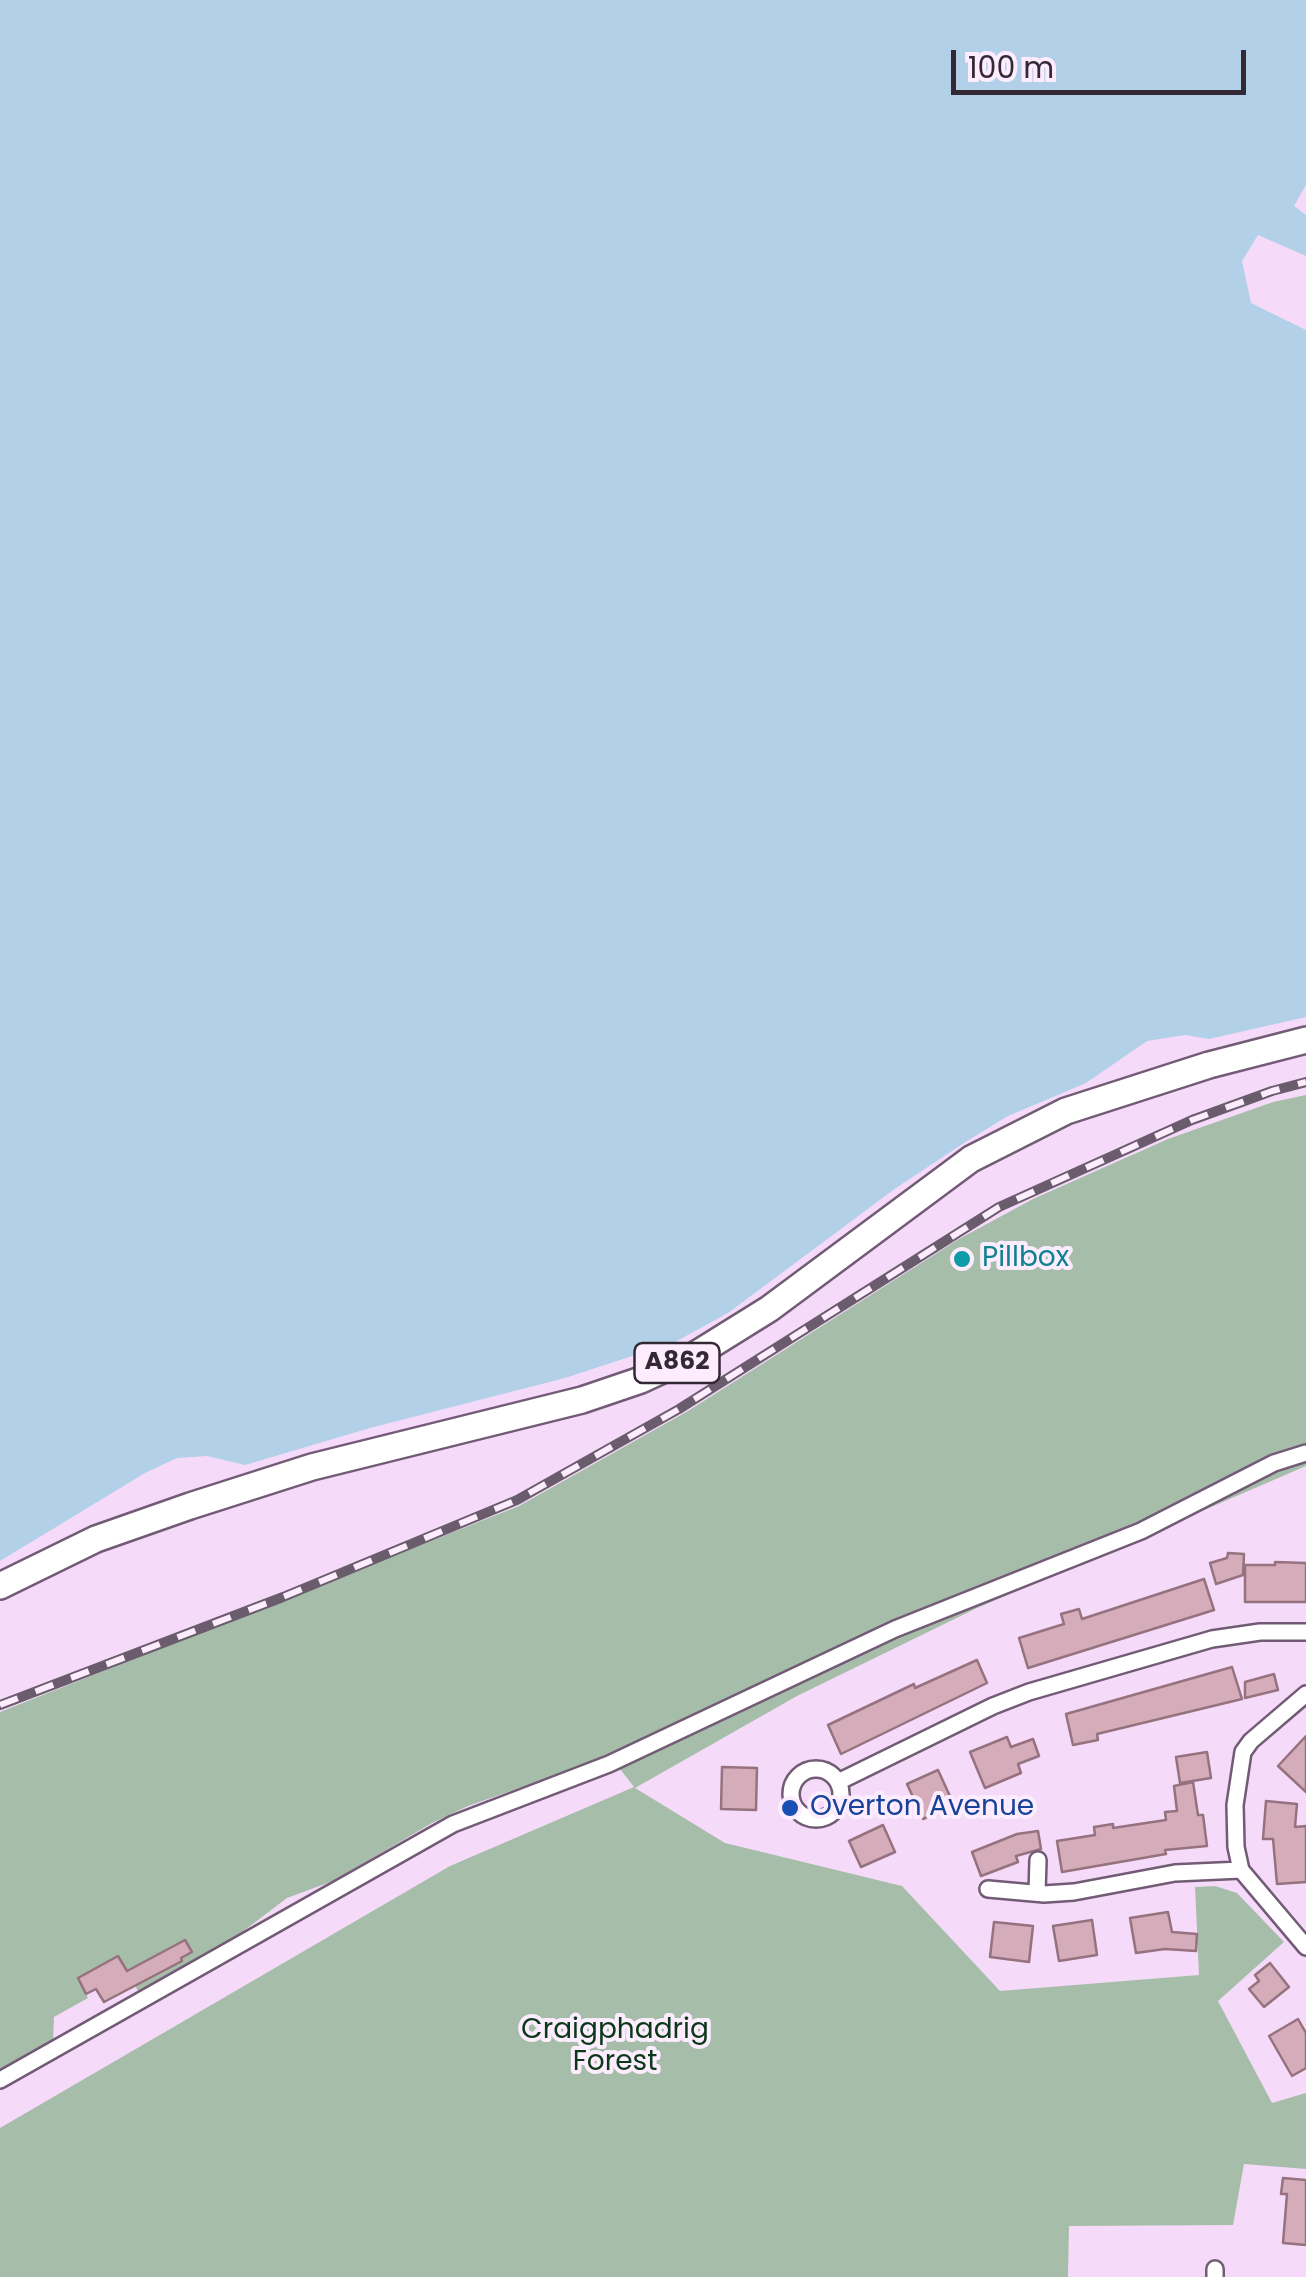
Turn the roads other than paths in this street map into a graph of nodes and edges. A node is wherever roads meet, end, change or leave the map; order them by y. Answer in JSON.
{"nodes":[{"id":1,"x":1306,"y":1040,"type":"edge"},
{"id":2,"x":1306,"y":1453,"type":"edge"},
{"id":3,"x":0,"y":1586,"type":"edge"},
{"id":4,"x":1306,"y":1632,"type":"edge"},
{"id":5,"x":1306,"y":1694,"type":"edge"},
{"id":6,"x":838,"y":1782,"type":"dead end"},
{"id":7,"x":1038,"y":1860,"type":"dead end"},
{"id":8,"x":1240,"y":1870,"type":"junction"},
{"id":9,"x":988,"y":1889,"type":"dead end"},
{"id":10,"x":1037,"y":1893,"type":"junction"},
{"id":11,"x":1306,"y":1947,"type":"edge"},
{"id":12,"x":0,"y":2080,"type":"edge"}],
"edges":[{"from":1,"to":3,"type":"main road","number":"A862"},
{"from":2,"to":12,"type":"street"},
{"from":4,"to":6,"type":"street"},
{"from":5,"to":8,"type":"street"},
{"from":7,"to":10,"type":"street"},
{"from":8,"to":10,"type":"street"},
{"from":8,"to":11,"type":"street"},
{"from":9,"to":10,"type":"street"}]}
